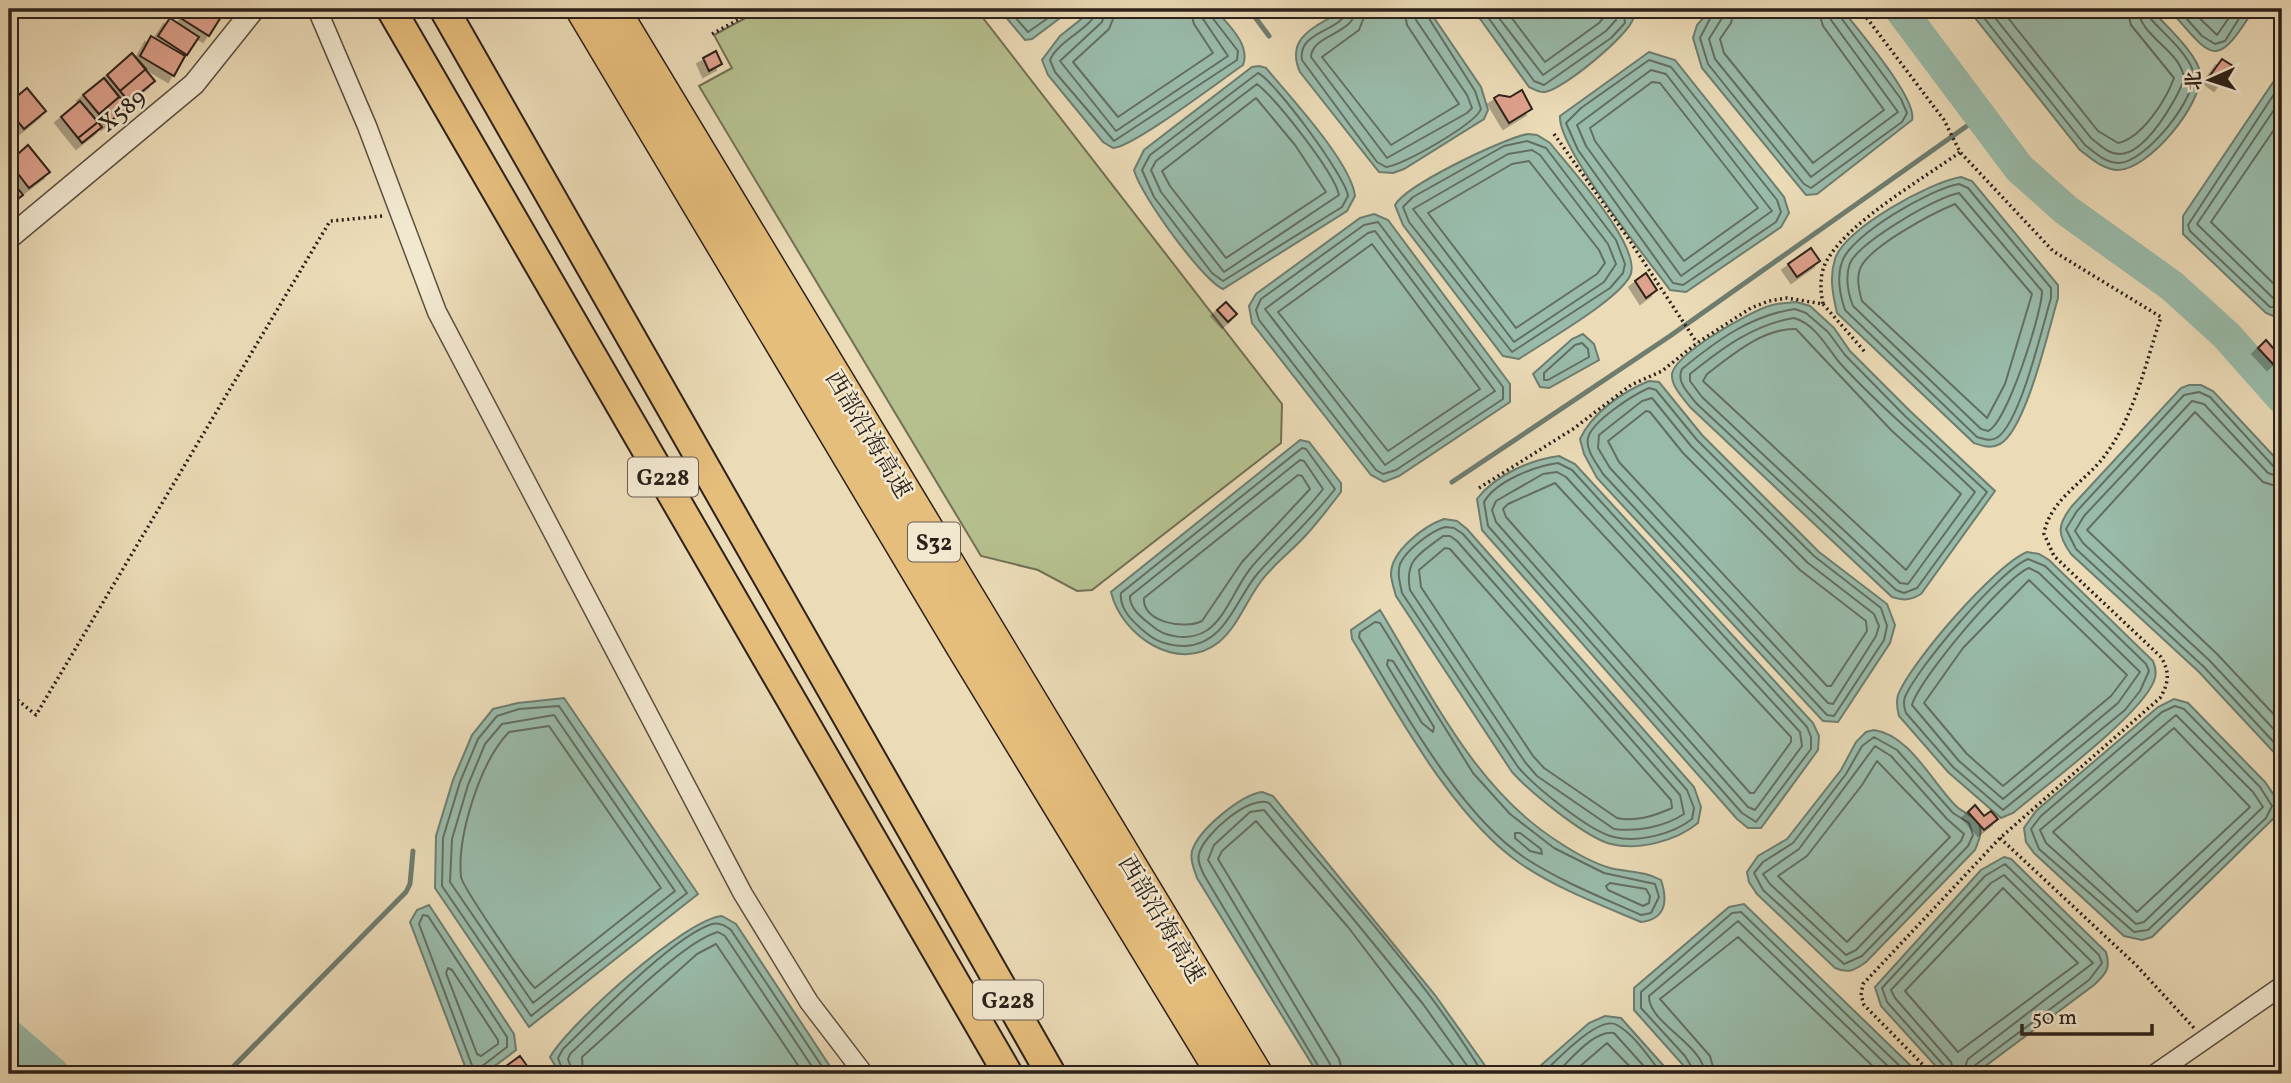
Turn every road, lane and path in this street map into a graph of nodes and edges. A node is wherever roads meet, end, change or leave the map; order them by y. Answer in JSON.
{"nodes":[{"id":1,"x":254,"y":9,"type":"edge"},
{"id":2,"x":317,"y":9,"type":"edge"},
{"id":3,"x":391,"y":9,"type":"edge"},
{"id":4,"x":444,"y":9,"type":"edge"},
{"id":5,"x":582,"y":9,"type":"edge"},
{"id":6,"x":615,"y":9,"type":"edge"},
{"id":7,"x":758,"y":9,"type":"edge"},
{"id":8,"x":1860,"y":9,"type":"edge"},
{"id":9,"x":712,"y":34,"type":"dead end"},
{"id":10,"x":1554,"y":134,"type":"dead end"},
{"id":11,"x":1960,"y":152,"type":"junction"},
{"id":12,"x":400,"y":214,"type":"junction"},
{"id":13,"x":9,"y":238,"type":"edge"},
{"id":14,"x":1823,"y":304,"type":"junction"},
{"id":15,"x":1697,"y":343,"type":"junction"},
{"id":16,"x":1865,"y":352,"type":"dead end"},
{"id":17,"x":1479,"y":488,"type":"dead end"},
{"id":18,"x":9,"y":692,"type":"edge"},
{"id":19,"x":2000,"y":838,"type":"junction"},
{"id":20,"x":2282,"y":986,"type":"edge"},
{"id":21,"x":2205,"y":1040,"type":"junction"},
{"id":22,"x":9,"y":1068,"type":"edge"},
{"id":23,"x":15,"y":1074,"type":"edge"},
{"id":24,"x":864,"y":1074,"type":"edge"},
{"id":25,"x":1009,"y":1074,"type":"edge"},
{"id":26,"x":1051,"y":1074,"type":"edge"},
{"id":27,"x":1223,"y":1074,"type":"edge"},
{"id":28,"x":1256,"y":1074,"type":"edge"},
{"id":29,"x":1932,"y":1074,"type":"edge"},
{"id":30,"x":2155,"y":1074,"type":"edge"}],
"edges":[{"from":1,"to":13,"type":"street","name":"X589","number":"X589"},
{"from":2,"to":12,"type":"street"},
{"from":3,"to":25,"type":"highway","number":"G228"},
{"from":4,"to":26,"type":"highway","number":"G228"},
{"from":5,"to":27,"type":"highway","name":"西部沿海高速","number":"S32"},
{"from":6,"to":28,"type":"highway","name":"西部沿海高速","number":"S32"},
{"from":7,"to":9,"type":"path"},
{"from":8,"to":11,"type":"path"},
{"from":10,"to":15,"type":"path"},
{"from":11,"to":14,"type":"path"},
{"from":11,"to":19,"type":"path"},
{"from":12,"to":18,"type":"path"},
{"from":12,"to":24,"type":"street"},
{"from":14,"to":15,"type":"path"},
{"from":14,"to":16,"type":"path"},
{"from":15,"to":17,"type":"path"},
{"from":19,"to":21,"type":"path"},
{"from":19,"to":29,"type":"path"},
{"from":20,"to":21,"type":"street"},
{"from":21,"to":30,"type":"street"},
{"from":22,"to":23,"type":"path"}]}
